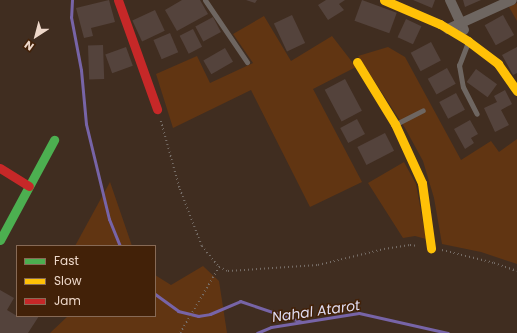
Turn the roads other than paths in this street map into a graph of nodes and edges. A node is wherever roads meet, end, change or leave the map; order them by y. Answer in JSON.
{"nodes":[{"id":1,"x":118,"y":0,"type":"edge"},
{"id":2,"x":205,"y":0,"type":"edge"},
{"id":3,"x":384,"y":0,"type":"edge"},
{"id":4,"x":450,"y":0,"type":"edge"},
{"id":5,"x":512,"y":0,"type":"edge"},
{"id":6,"x":462,"y":23,"type":"junction"},
{"id":7,"x":448,"y":29,"type":"junction"},
{"id":8,"x":468,"y":41,"type":"junction"},
{"id":9,"x":247,"y":62,"type":"dead end"},
{"id":10,"x":357,"y":62,"type":"dead end"},
{"id":11,"x":517,"y":91,"type":"edge"},
{"id":12,"x":157,"y":109,"type":"road end"},
{"id":13,"x":422,"y":110,"type":"dead end"},
{"id":14,"x":477,"y":114,"type":"dead end"},
{"id":15,"x":395,"y":124,"type":"junction"},
{"id":16,"x":54,"y":140,"type":"dead end"},
{"id":17,"x":0,"y":168,"type":"edge"},
{"id":18,"x":29,"y":186,"type":"junction"},
{"id":19,"x":0,"y":240,"type":"edge"},
{"id":20,"x":431,"y":248,"type":"road end"}],
"edges":[{"from":1,"to":12,"type":"street"},
{"from":2,"to":9,"type":"lane"},
{"from":3,"to":7,"type":"street"},
{"from":4,"to":6,"type":"street"},
{"from":5,"to":6,"type":"street"},
{"from":6,"to":7,"type":"street"},
{"from":6,"to":8,"type":"street"},
{"from":7,"to":8,"type":"street"},
{"from":8,"to":11,"type":"street"},
{"from":8,"to":14,"type":"lane"},
{"from":10,"to":15,"type":"street"},
{"from":13,"to":15,"type":"lane"},
{"from":15,"to":20,"type":"street"},
{"from":16,"to":18,"type":"street"},
{"from":17,"to":18,"type":"street"},
{"from":18,"to":19,"type":"street"}]}
